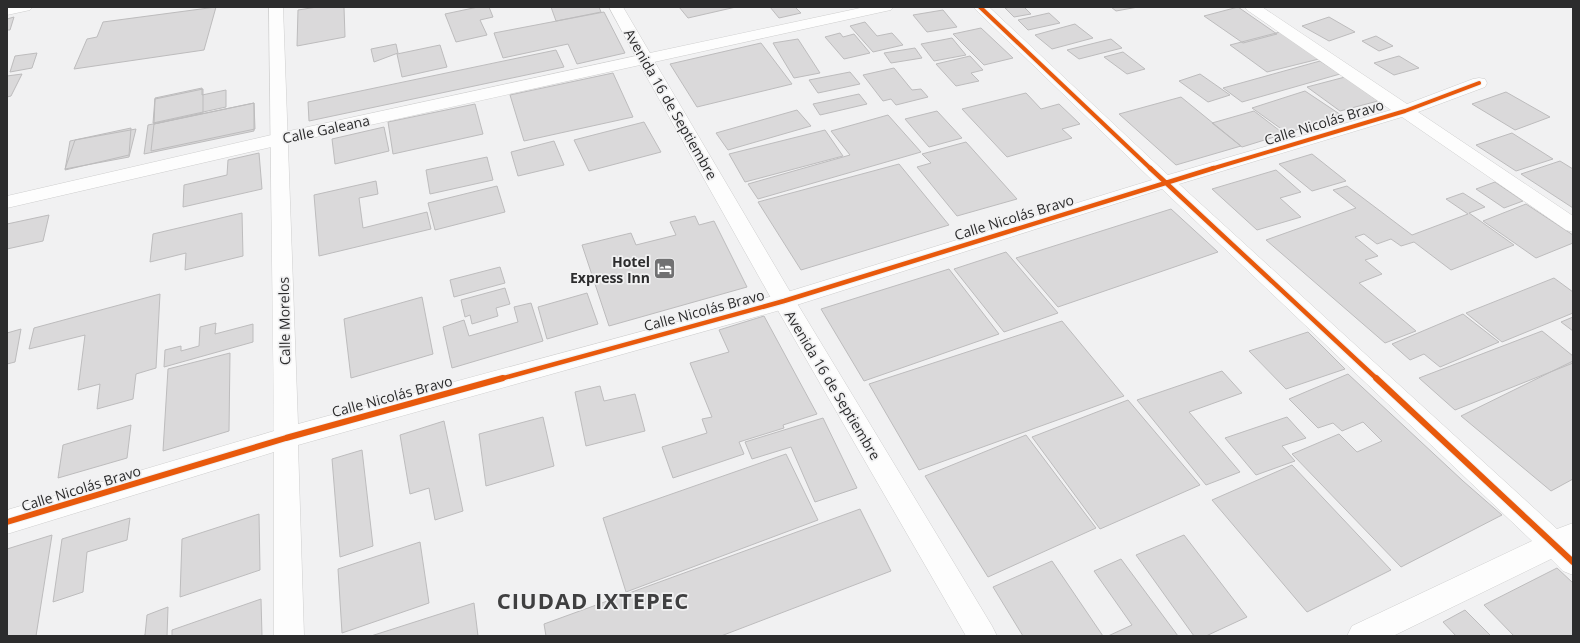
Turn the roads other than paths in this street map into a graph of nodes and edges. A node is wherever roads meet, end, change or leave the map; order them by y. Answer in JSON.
{"nodes":[{"id":1,"x":25,"y":7,"type":"edge"},
{"id":2,"x":276,"y":7,"type":"edge"},
{"id":3,"x":616,"y":7,"type":"edge"},
{"id":4,"x":886,"y":7,"type":"edge"},
{"id":5,"x":980,"y":7,"type":"edge"},
{"id":6,"x":1252,"y":7,"type":"edge"},
{"id":7,"x":7,"y":10,"type":"edge"},
{"id":8,"x":645,"y":60,"type":"junction"},
{"id":9,"x":1479,"y":83,"type":"dead end"},
{"id":10,"x":1404,"y":111,"type":"junction"},
{"id":11,"x":280,"y":139,"type":"junction"},
{"id":12,"x":1165,"y":182,"type":"junction"},
{"id":13,"x":7,"y":202,"type":"edge"},
{"id":14,"x":1573,"y":225,"type":"edge"},
{"id":15,"x":784,"y":301,"type":"junction"},
{"id":16,"x":286,"y":438,"type":"junction"},
{"id":17,"x":7,"y":522,"type":"edge"},
{"id":18,"x":1567,"y":547,"type":"edge"},
{"id":19,"x":289,"y":636,"type":"edge"},
{"id":20,"x":982,"y":636,"type":"edge"},
{"id":21,"x":1362,"y":636,"type":"edge"}],
"edges":[{"from":1,"to":7,"type":"street"},
{"from":2,"to":11,"type":"street","name":"Calle Morelos"},
{"from":3,"to":8,"type":"street","name":"Avenida 16 de Septiembre"},
{"from":4,"to":8,"type":"street","name":"Calle Galeana"},
{"from":5,"to":12,"type":"street"},
{"from":6,"to":10,"type":"street"},
{"from":8,"to":11,"type":"street","name":"Calle Galeana"},
{"from":8,"to":15,"type":"street","name":"Avenida 16 de Septiembre"},
{"from":9,"to":10,"type":"street","name":"Calle Nicolás Bravo"},
{"from":10,"to":12,"type":"street","name":"Calle Nicolás Bravo"},
{"from":10,"to":14,"type":"street"},
{"from":11,"to":13,"type":"street","name":"Calle Galeana"},
{"from":11,"to":16,"type":"street","name":"Calle Morelos"},
{"from":12,"to":15,"type":"street","name":"Calle Nicolás Bravo"},
{"from":12,"to":18,"type":"street"},
{"from":15,"to":16,"type":"street","name":"Calle Nicolás Bravo"},
{"from":15,"to":20,"type":"street","name":"Avenida 16 de Septiembre"},
{"from":16,"to":17,"type":"street","name":"Calle Nicolás Bravo"},
{"from":16,"to":19,"type":"street","name":"Calle Morelos"},
{"from":18,"to":21,"type":"street"}]}
